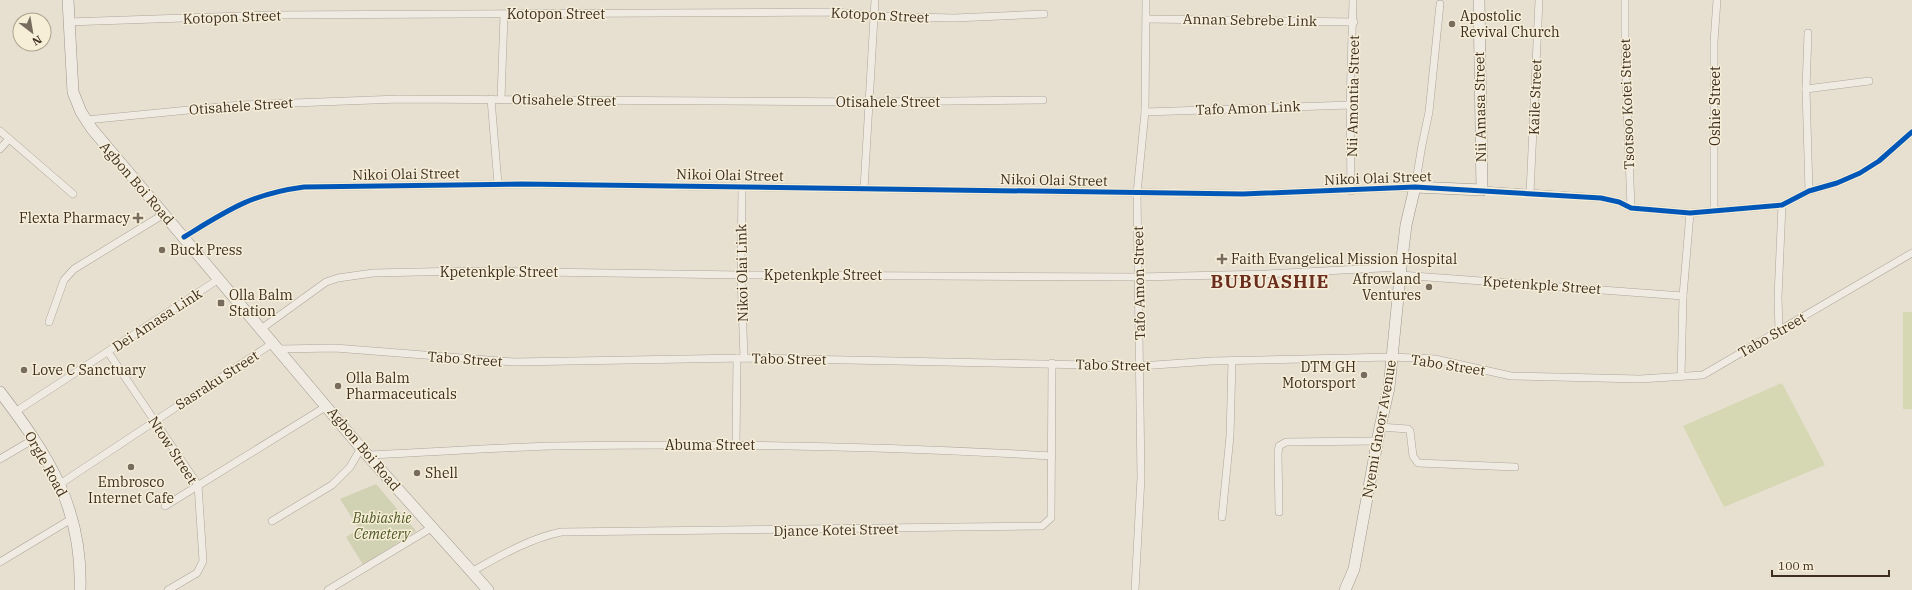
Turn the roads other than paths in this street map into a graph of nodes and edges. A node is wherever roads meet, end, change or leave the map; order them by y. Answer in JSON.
{"nodes":[{"id":1,"x":68,"y":0,"type":"edge"},
{"id":2,"x":875,"y":0,"type":"edge"},
{"id":3,"x":1146,"y":0,"type":"edge"},
{"id":4,"x":1354,"y":0,"type":"edge"},
{"id":5,"x":1479,"y":0,"type":"edge"},
{"id":6,"x":1539,"y":0,"type":"edge"},
{"id":7,"x":1625,"y":0,"type":"edge"},
{"id":8,"x":1717,"y":0,"type":"edge"},
{"id":9,"x":1440,"y":4,"type":"dead end"},
{"id":10,"x":1044,"y":14,"type":"dead end"},
{"id":11,"x":504,"y":15,"type":"junction"},
{"id":12,"x":874,"y":16,"type":"junction"},
{"id":13,"x":1147,"y":19,"type":"junction"},
{"id":14,"x":68,"y":22,"type":"junction"},
{"id":15,"x":1354,"y":22,"type":"junction"},
{"id":16,"x":1808,"y":33,"type":"dead end"},
{"id":17,"x":1869,"y":81,"type":"dead end"},
{"id":18,"x":1806,"y":89,"type":"junction"},
{"id":19,"x":491,"y":99,"type":"junction"},
{"id":20,"x":501,"y":99,"type":"junction"},
{"id":21,"x":1043,"y":100,"type":"dead end"},
{"id":22,"x":868,"y":102,"type":"junction"},
{"id":23,"x":1350,"y":105,"type":"junction"},
{"id":24,"x":1145,"y":112,"type":"junction"},
{"id":25,"x":86,"y":120,"type":"junction"},
{"id":26,"x":0,"y":131,"type":"edge"},
{"id":27,"x":1912,"y":132,"type":"edge"},
{"id":28,"x":9,"y":139,"type":"junction"},
{"id":29,"x":0,"y":149,"type":"edge"},
{"id":30,"x":498,"y":184,"type":"junction"},
{"id":31,"x":742,"y":188,"type":"junction"},
{"id":32,"x":1415,"y":188,"type":"junction"},
{"id":33,"x":864,"y":189,"type":"junction"},
{"id":34,"x":1482,"y":190,"type":"junction"},
{"id":35,"x":1352,"y":191,"type":"junction"},
{"id":36,"x":1809,"y":191,"type":"junction"},
{"id":37,"x":1137,"y":193,"type":"junction"},
{"id":38,"x":1530,"y":193,"type":"junction"},
{"id":39,"x":73,"y":194,"type":"dead end"},
{"id":40,"x":1782,"y":205,"type":"junction"},
{"id":41,"x":1631,"y":208,"type":"junction"},
{"id":42,"x":1714,"y":211,"type":"junction"},
{"id":43,"x":1690,"y":213,"type":"junction"},
{"id":44,"x":164,"y":214,"type":"junction"},
{"id":45,"x":184,"y":237,"type":"junction"},
{"id":46,"x":1912,"y":253,"type":"edge"},
{"id":47,"x":1400,"y":271,"type":"junction"},
{"id":48,"x":741,"y":275,"type":"junction"},
{"id":49,"x":1139,"y":277,"type":"junction"},
{"id":50,"x":219,"y":279,"type":"junction"},
{"id":51,"x":1684,"y":296,"type":"junction"},
{"id":52,"x":49,"y":322,"type":"dead end"},
{"id":53,"x":261,"y":329,"type":"junction"},
{"id":54,"x":1779,"y":332,"type":"junction"},
{"id":55,"x":274,"y":344,"type":"junction"},
{"id":56,"x":108,"y":352,"type":"junction"},
{"id":57,"x":1392,"y":357,"type":"junction"},
{"id":58,"x":740,"y":358,"type":"junction"},
{"id":59,"x":1232,"y":361,"type":"junction"},
{"id":60,"x":1052,"y":363,"type":"junction"},
{"id":61,"x":1140,"y":366,"type":"junction"},
{"id":62,"x":1681,"y":376,"type":"junction"},
{"id":63,"x":0,"y":392,"type":"edge"},
{"id":64,"x":326,"y":406,"type":"junction"},
{"id":65,"x":15,"y":412,"type":"junction"},
{"id":66,"x":155,"y":420,"type":"junction"},
{"id":67,"x":1380,"y":428,"type":"junction"},
{"id":68,"x":34,"y":439,"type":"junction"},
{"id":69,"x":1378,"y":441,"type":"junction"},
{"id":70,"x":736,"y":445,"type":"junction"},
{"id":71,"x":364,"y":451,"type":"junction"},
{"id":72,"x":1052,"y":456,"type":"junction"},
{"id":73,"x":0,"y":459,"type":"edge"},
{"id":74,"x":1515,"y":468,"type":"dead end"},
{"id":75,"x":60,"y":484,"type":"junction"},
{"id":76,"x":198,"y":485,"type":"junction"},
{"id":77,"x":165,"y":506,"type":"dead end"},
{"id":78,"x":1279,"y":512,"type":"dead end"},
{"id":79,"x":1222,"y":517,"type":"dead end"},
{"id":80,"x":73,"y":518,"type":"junction"},
{"id":81,"x":272,"y":522,"type":"dead end"},
{"id":82,"x":431,"y":528,"type":"junction"},
{"id":83,"x":0,"y":562,"type":"edge"},
{"id":84,"x":471,"y":572,"type":"junction"},
{"id":85,"x":80,"y":590,"type":"edge"},
{"id":86,"x":168,"y":590,"type":"edge"},
{"id":87,"x":328,"y":590,"type":"edge"},
{"id":88,"x":488,"y":590,"type":"edge"},
{"id":89,"x":1135,"y":590,"type":"edge"},
{"id":90,"x":1345,"y":590,"type":"edge"}],
"edges":[{"from":1,"to":14,"type":"street","name":"Agbon Boi Road"},
{"from":2,"to":12,"type":"street"},
{"from":3,"to":13,"type":"street","name":"Tafo Amon Street"},
{"from":4,"to":15,"type":"street","name":"Nii Amontia Street"},
{"from":5,"to":34,"type":"street","name":"Nii Amasa Street"},
{"from":6,"to":38,"type":"street","name":"Kaile Street"},
{"from":7,"to":41,"type":"street","name":"Tsotsoo Kotei Street"},
{"from":8,"to":42,"type":"street","name":"Oshie Street"},
{"from":9,"to":32,"type":"street","name":"Nyemi Gnoor Avenue"},
{"from":10,"to":12,"type":"street","name":"Kotopon Street"},
{"from":11,"to":12,"type":"street","name":"Kotopon Street"},
{"from":11,"to":14,"type":"street","name":"Kotopon Street"},
{"from":11,"to":20,"type":"street"},
{"from":12,"to":22,"type":"street"},
{"from":13,"to":15,"type":"street","name":"Annan Sebrebe Link"},
{"from":13,"to":24,"type":"street","name":"Tafo Amon Street"},
{"from":14,"to":25,"type":"street","name":"Agbon Boi Road"},
{"from":15,"to":23,"type":"street","name":"Nii Amontia Street"},
{"from":16,"to":18,"type":"street"},
{"from":17,"to":18,"type":"street"},
{"from":18,"to":36,"type":"street"},
{"from":19,"to":20,"type":"street","name":"Otisahele Street"},
{"from":19,"to":25,"type":"street","name":"Otisahele Street"},
{"from":19,"to":30,"type":"street"},
{"from":20,"to":22,"type":"street","name":"Otisahele Street"},
{"from":21,"to":22,"type":"street","name":"Otisahele Street"},
{"from":22,"to":33,"type":"street"},
{"from":23,"to":24,"type":"street","name":"Tafo Amon Link"},
{"from":23,"to":35,"type":"street","name":"Nii Amontia Street"},
{"from":24,"to":37,"type":"street","name":"Tafo Amon Street"},
{"from":25,"to":44,"type":"street","name":"Agbon Boi Road"},
{"from":26,"to":28,"type":"street"},
{"from":27,"to":36,"type":"street","name":"Nikoi Olai Street"},
{"from":28,"to":29,"type":"street"},
{"from":28,"to":39,"type":"street"},
{"from":30,"to":31,"type":"street","name":"Nikoi Olai Street"},
{"from":30,"to":45,"type":"street","name":"Nikoi Olai Street"},
{"from":31,"to":33,"type":"street","name":"Nikoi Olai Street"},
{"from":31,"to":48,"type":"street","name":"Nikoi Olai Link"},
{"from":32,"to":34,"type":"street","name":"Nikoi Olai Street"},
{"from":32,"to":35,"type":"street","name":"Nikoi Olai Street"},
{"from":32,"to":47,"type":"street","name":"Nyemi Gnoor Avenue"},
{"from":33,"to":37,"type":"street","name":"Nikoi Olai Street"},
{"from":34,"to":38,"type":"street","name":"Nikoi Olai Street"},
{"from":35,"to":37,"type":"street","name":"Nikoi Olai Street"},
{"from":36,"to":40,"type":"street","name":"Nikoi Olai Street"},
{"from":37,"to":49,"type":"street","name":"Tafo Amon Street"},
{"from":38,"to":41,"type":"street","name":"Nikoi Olai Street"},
{"from":40,"to":42,"type":"street","name":"Nikoi Olai Street"},
{"from":40,"to":54,"type":"street"},
{"from":41,"to":43,"type":"street","name":"Nikoi Olai Street"},
{"from":42,"to":43,"type":"street","name":"Nikoi Olai Street"},
{"from":43,"to":51,"type":"street"},
{"from":44,"to":45,"type":"street","name":"Agbon Boi Road"},
{"from":44,"to":52,"type":"street"},
{"from":45,"to":50,"type":"street","name":"Agbon Boi Road"},
{"from":46,"to":54,"type":"street","name":"Tabo Street"},
{"from":47,"to":49,"type":"street","name":"Kpetenkple Street"},
{"from":47,"to":51,"type":"street","name":"Kpetenkple Street"},
{"from":47,"to":57,"type":"street","name":"Nyemi Gnoor Avenue"},
{"from":48,"to":49,"type":"street","name":"Kpetenkple Street"},
{"from":48,"to":53,"type":"street","name":"Kpetenkple Street"},
{"from":48,"to":58,"type":"street","name":"Nikoi Olai Link"},
{"from":49,"to":61,"type":"street","name":"Tafo Amon Street"},
{"from":50,"to":53,"type":"street","name":"Agbon Boi Road"},
{"from":50,"to":56,"type":"street","name":"Dei Amasa Link"},
{"from":51,"to":62,"type":"street"},
{"from":53,"to":55,"type":"street","name":"Agbon Boi Road"},
{"from":54,"to":62,"type":"street","name":"Tabo Street"},
{"from":55,"to":58,"type":"street","name":"Tabo Street"},
{"from":55,"to":64,"type":"street","name":"Agbon Boi Road"},
{"from":55,"to":66,"type":"street","name":"Sasraku Street"},
{"from":56,"to":65,"type":"street","name":"Dei Amasa Link"},
{"from":56,"to":66,"type":"street","name":"Ntow Street"},
{"from":57,"to":59,"type":"street","name":"Tabo Street"},
{"from":57,"to":62,"type":"street","name":"Tabo Street"},
{"from":57,"to":67,"type":"street","name":"Nyemi Gnoor Avenue"},
{"from":58,"to":60,"type":"street","name":"Tabo Street"},
{"from":58,"to":70,"type":"street","name":"Nikoi Olai Link"},
{"from":59,"to":61,"type":"street","name":"Tabo Street"},
{"from":59,"to":79,"type":"street"},
{"from":60,"to":61,"type":"street","name":"Tabo Street"},
{"from":60,"to":72,"type":"street","name":"Djance Kotei Street"},
{"from":61,"to":89,"type":"street","name":"Tafo Amon Street"},
{"from":63,"to":65,"type":"street","name":"Orgle Road"},
{"from":64,"to":71,"type":"street","name":"Agbon Boi Road"},
{"from":64,"to":76,"type":"street"},
{"from":65,"to":68,"type":"street","name":"Orgle Road"},
{"from":66,"to":75,"type":"street","name":"Sasraku Street"},
{"from":66,"to":76,"type":"street","name":"Ntow Street"},
{"from":67,"to":69,"type":"street","name":"Nyemi Gnoor Avenue"},
{"from":67,"to":74,"type":"street"},
{"from":68,"to":73,"type":"street"},
{"from":68,"to":75,"type":"street","name":"Orgle Road"},
{"from":69,"to":78,"type":"street"},
{"from":69,"to":90,"type":"street","name":"Nyemi Gnoor Avenue"},
{"from":70,"to":71,"type":"street","name":"Abuma Street"},
{"from":70,"to":72,"type":"street","name":"Abuma Street"},
{"from":71,"to":81,"type":"street"},
{"from":71,"to":82,"type":"street","name":"Agbon Boi Road"},
{"from":72,"to":84,"type":"street","name":"Djance Kotei Street"},
{"from":75,"to":80,"type":"street","name":"Orgle Road"},
{"from":76,"to":77,"type":"street"},
{"from":76,"to":86,"type":"street","name":"Ntow Street"},
{"from":80,"to":83,"type":"street"},
{"from":80,"to":85,"type":"street","name":"Orgle Road"},
{"from":82,"to":84,"type":"street","name":"Agbon Boi Road"},
{"from":82,"to":87,"type":"street"},
{"from":84,"to":88,"type":"street","name":"Agbon Boi Road"}]}
